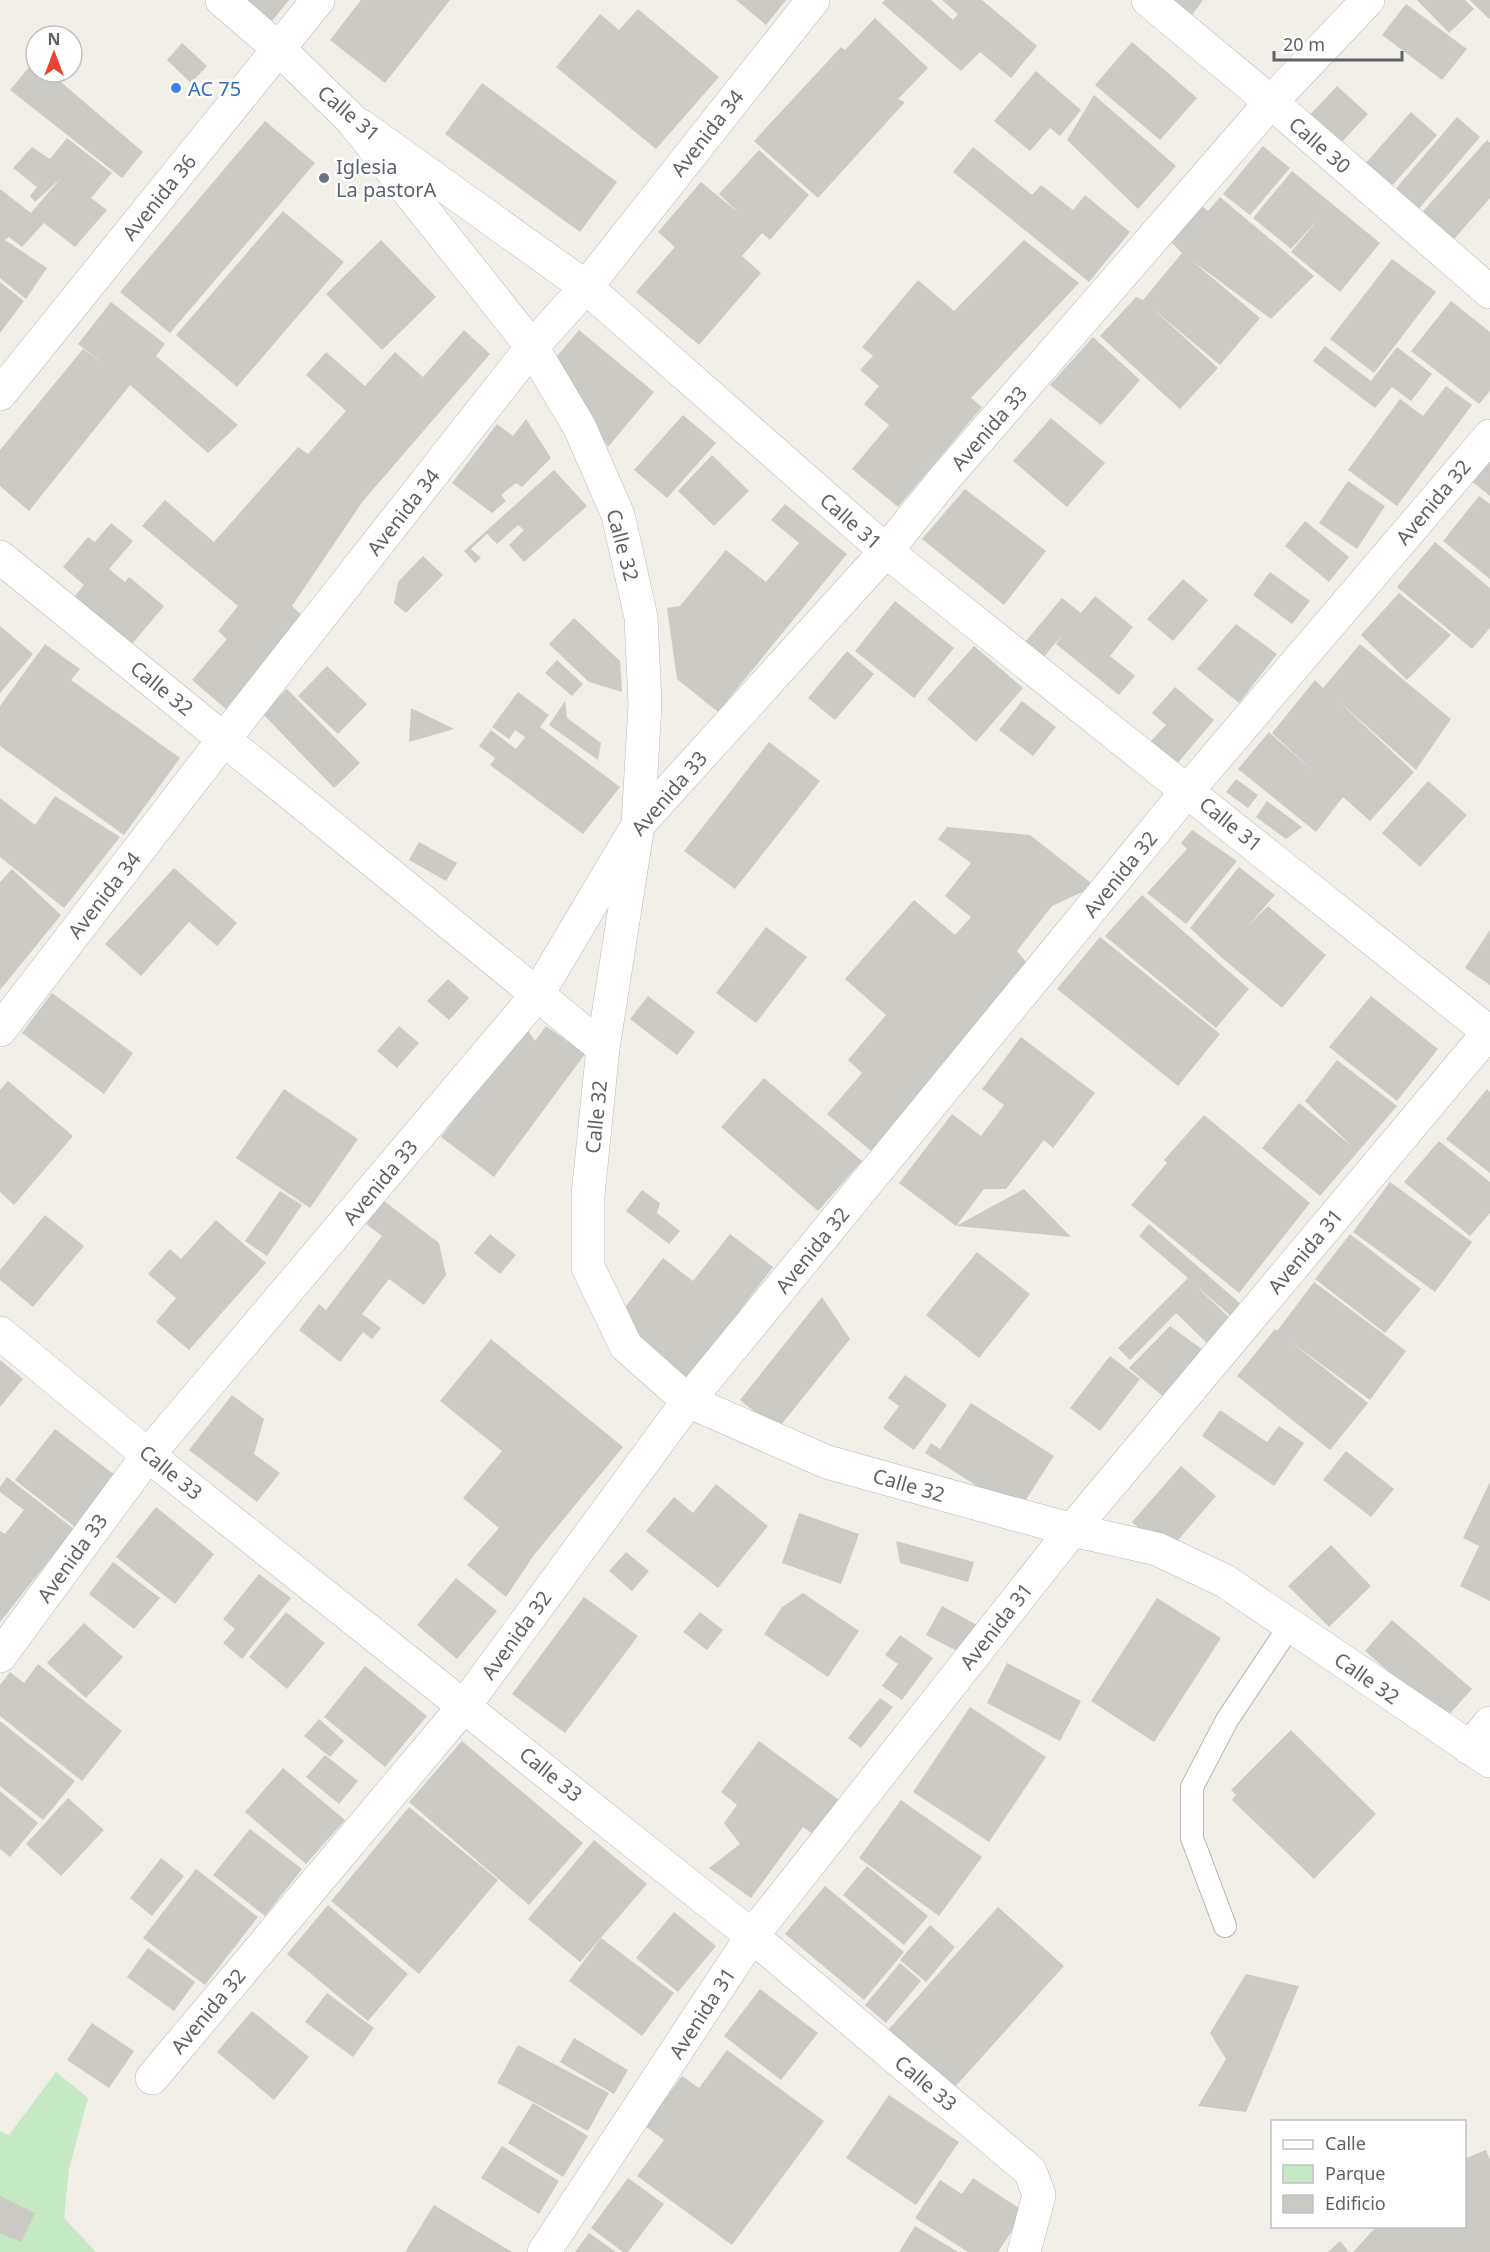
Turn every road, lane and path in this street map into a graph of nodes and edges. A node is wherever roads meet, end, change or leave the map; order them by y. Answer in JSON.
{"nodes":[{"id":1,"x":222,"y":0,"type":"edge"},
{"id":2,"x":318,"y":0,"type":"edge"},
{"id":3,"x":813,"y":0,"type":"edge"},
{"id":4,"x":1148,"y":0,"type":"edge"},
{"id":5,"x":1368,"y":0,"type":"edge"},
{"id":6,"x":279,"y":49,"type":"junction"},
{"id":7,"x":1271,"y":102,"type":"junction"},
{"id":8,"x":352,"y":120,"type":"junction"},
{"id":9,"x":586,"y":287,"type":"junction"},
{"id":10,"x":1490,"y":292,"type":"edge"},
{"id":11,"x":532,"y":347,"type":"junction"},
{"id":12,"x":0,"y":394,"type":"edge"},
{"id":13,"x":1490,"y":436,"type":"edge"},
{"id":14,"x":886,"y":551,"type":"junction"},
{"id":15,"x":0,"y":557,"type":"edge"},
{"id":16,"x":224,"y":739,"type":"junction"},
{"id":17,"x":1188,"y":790,"type":"junction"},
{"id":18,"x":638,"y":825,"type":"junction"},
{"id":19,"x":537,"y":995,"type":"junction"},
{"id":20,"x":0,"y":1030,"type":"edge"},
{"id":21,"x":1489,"y":1032,"type":"edge"},
{"id":22,"x":603,"y":1048,"type":"junction"},
{"id":23,"x":0,"y":1333,"type":"edge"},
{"id":24,"x":688,"y":1401,"type":"junction"},
{"id":25,"x":148,"y":1455,"type":"junction"},
{"id":26,"x":1072,"y":1530,"type":"junction"},
{"id":27,"x":1291,"y":1624,"type":"junction"},
{"id":28,"x":0,"y":1656,"type":"edge"},
{"id":29,"x":465,"y":1705,"type":"junction"},
{"id":30,"x":1490,"y":1723,"type":"edge"},
{"id":31,"x":1479,"y":1754,"type":"edge"},
{"id":32,"x":1225,"y":1926,"type":"dead end"},
{"id":33,"x":752,"y":1936,"type":"junction"},
{"id":34,"x":152,"y":2078,"type":"dead end"},
{"id":35,"x":544,"y":2252,"type":"edge"},
{"id":36,"x":1023,"y":2252,"type":"edge"}],
"edges":[{"from":1,"to":6,"type":"street","name":"Calle 31"},
{"from":2,"to":6,"type":"street","name":"Avenida 36"},
{"from":3,"to":9,"type":"street","name":"Avenida 34"},
{"from":4,"to":7,"type":"street","name":"Calle 30"},
{"from":5,"to":7,"type":"street","name":"Avenida 33"},
{"from":6,"to":8,"type":"street","name":"Calle 31"},
{"from":6,"to":12,"type":"street","name":"Avenida 36"},
{"from":7,"to":10,"type":"street","name":"Calle 30"},
{"from":7,"to":14,"type":"street","name":"Avenida 33"},
{"from":8,"to":9,"type":"street","name":"Calle 31"},
{"from":8,"to":11,"type":"street","name":"Calle 32"},
{"from":9,"to":11,"type":"street","name":"Avenida 34"},
{"from":9,"to":14,"type":"street","name":"Calle 31"},
{"from":11,"to":16,"type":"street","name":"Avenida 34"},
{"from":11,"to":18,"type":"street","name":"Calle 32"},
{"from":13,"to":17,"type":"street","name":"Avenida 32"},
{"from":14,"to":17,"type":"street","name":"Calle 31"},
{"from":14,"to":18,"type":"street","name":"Avenida 33"},
{"from":15,"to":16,"type":"street","name":"Calle 32"},
{"from":16,"to":19,"type":"street","name":"Calle 32"},
{"from":16,"to":20,"type":"street","name":"Avenida 34"},
{"from":17,"to":21,"type":"street","name":"Calle 31"},
{"from":17,"to":24,"type":"street","name":"Avenida 32"},
{"from":18,"to":19,"type":"street","name":"Avenida 33"},
{"from":18,"to":22,"type":"street","name":"Calle 32"},
{"from":19,"to":22,"type":"street","name":"Calle 32"},
{"from":19,"to":25,"type":"street","name":"Avenida 33"},
{"from":21,"to":26,"type":"street","name":"Avenida 31"},
{"from":22,"to":24,"type":"street","name":"Calle 32"},
{"from":23,"to":25,"type":"street","name":"Calle 33"},
{"from":24,"to":26,"type":"street","name":"Calle 32"},
{"from":24,"to":29,"type":"street","name":"Avenida 32"},
{"from":25,"to":28,"type":"street","name":"Avenida 33"},
{"from":25,"to":29,"type":"street","name":"Calle 33"},
{"from":26,"to":27,"type":"street","name":"Calle 32"},
{"from":26,"to":33,"type":"street","name":"Avenida 31"},
{"from":27,"to":31,"type":"street","name":"Calle 32"},
{"from":27,"to":32,"type":"lane"},
{"from":29,"to":33,"type":"street","name":"Calle 33"},
{"from":29,"to":34,"type":"street","name":"Avenida 32"},
{"from":30,"to":31,"type":"street"},
{"from":33,"to":35,"type":"street","name":"Avenida 31"},
{"from":33,"to":36,"type":"street","name":"Calle 33"}]}
